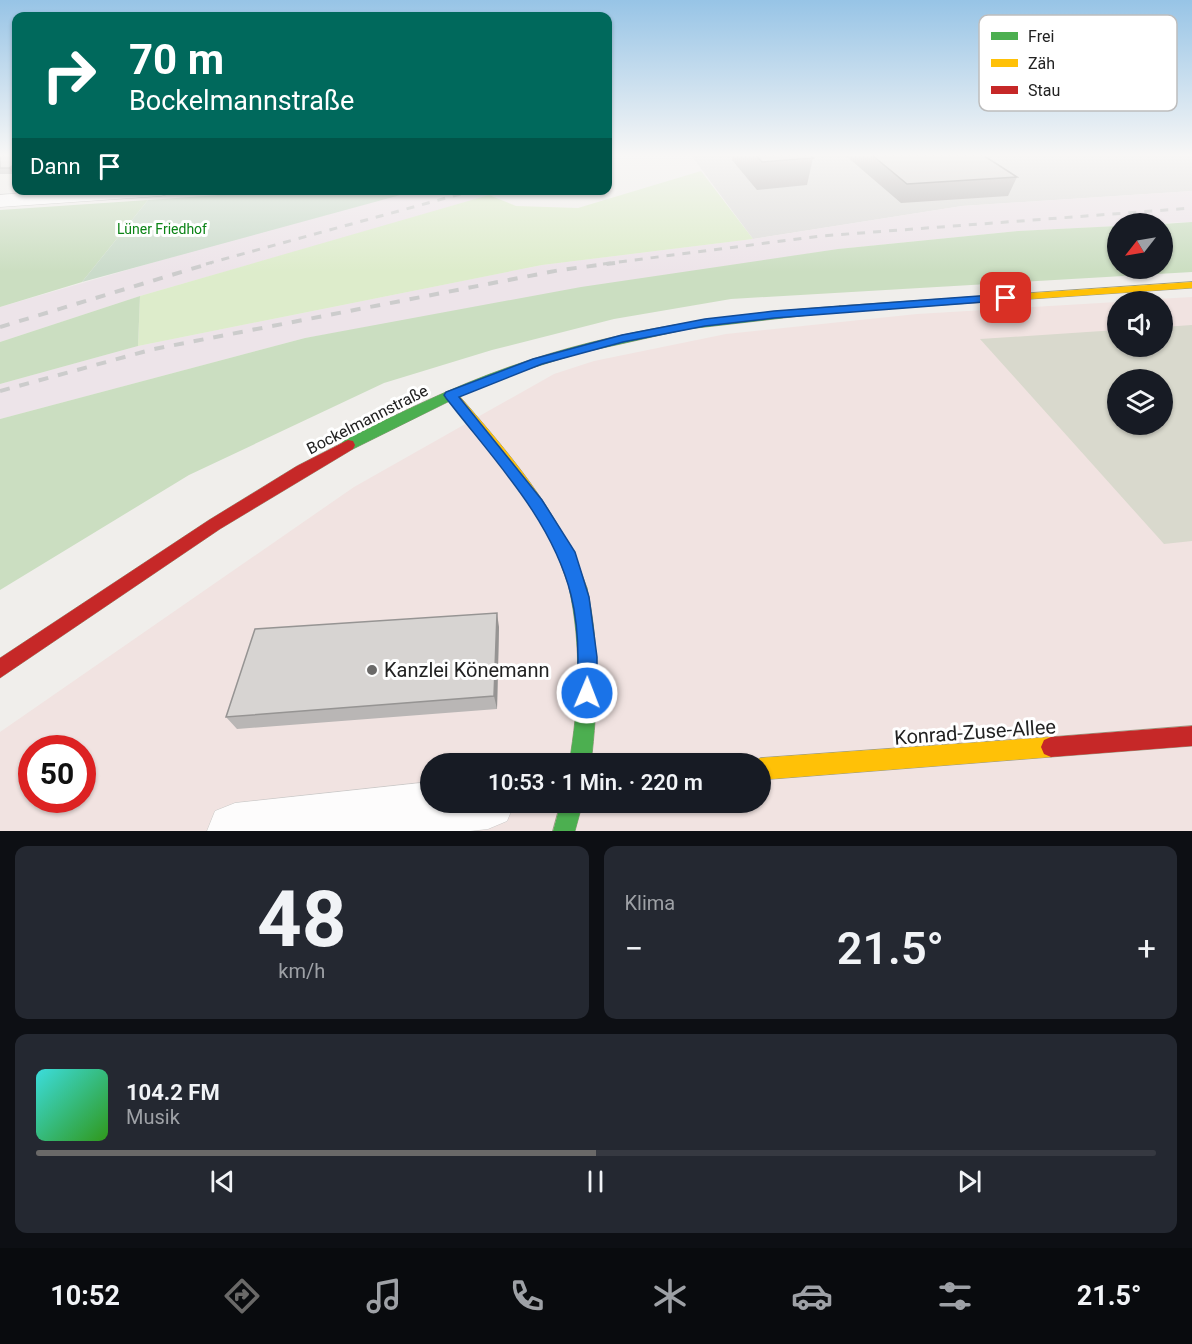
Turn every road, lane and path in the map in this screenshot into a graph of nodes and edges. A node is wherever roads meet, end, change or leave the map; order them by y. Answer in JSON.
{"nodes":[{"id":1,"x":88,"y":195,"type":"edge"},
{"id":2,"x":0,"y":201,"type":"edge"},
{"id":3,"x":1192,"y":285,"type":"edge"},
{"id":4,"x":451,"y":395,"type":"junction"},
{"id":5,"x":0,"y":669,"type":"edge"},
{"id":6,"x":1192,"y":736,"type":"edge"},
{"id":7,"x":582,"y":753,"type":"edge"},
{"id":8,"x":771,"y":768,"type":"edge"},
{"id":9,"x":420,"y":810,"type":"edge"},
{"id":10,"x":569,"y":813,"type":"edge"},
{"id":11,"x":235,"y":831,"type":"edge"},
{"id":12,"x":564,"y":831,"type":"edge"}],
"edges":[{"from":1,"to":2,"type":"street"},
{"from":3,"to":4,"type":"main road","name":"Bockelmannstraße"},
{"from":4,"to":5,"type":"main road","name":"Bockelmannstraße"},
{"from":4,"to":7,"type":"main road"},
{"from":6,"to":8,"type":"main road","name":"Konrad-Zuse-Allee"},
{"from":9,"to":11,"type":"street"},
{"from":10,"to":12,"type":"main road"}]}
